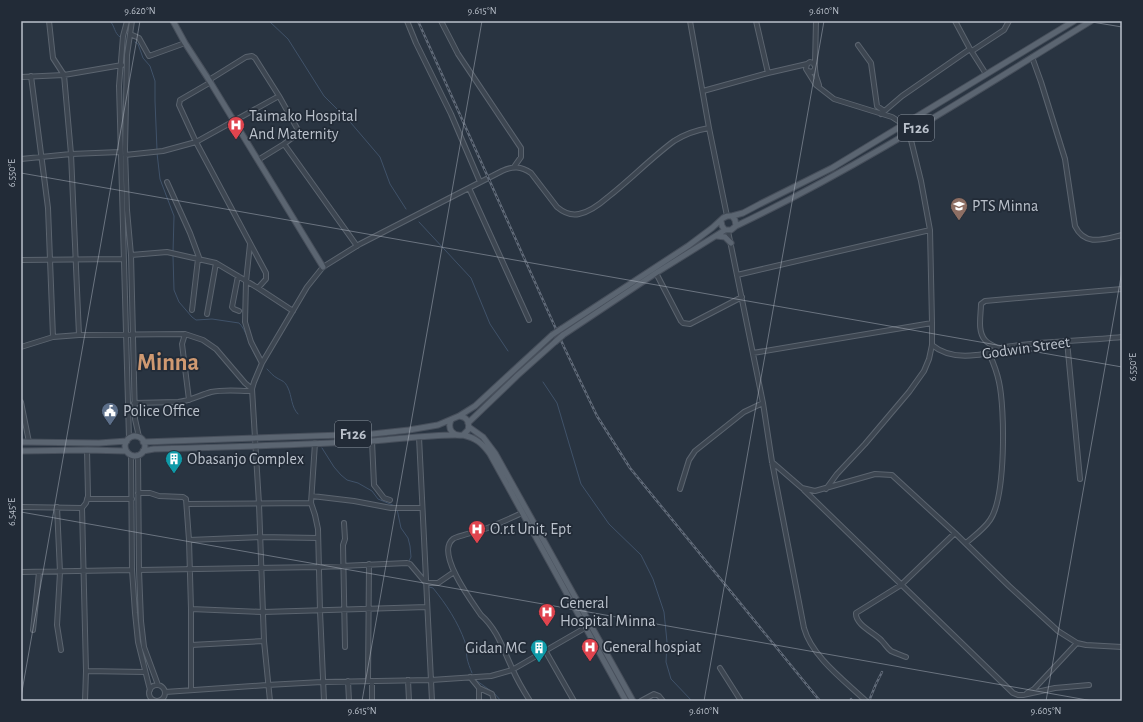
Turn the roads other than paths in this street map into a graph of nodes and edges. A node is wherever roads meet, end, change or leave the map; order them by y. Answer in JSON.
{"nodes":[{"id":1,"x":49,"y":21,"type":"edge"},
{"id":2,"x":127,"y":21,"type":"edge"},
{"id":3,"x":132,"y":21,"type":"edge"},
{"id":4,"x":173,"y":21,"type":"edge"},
{"id":5,"x":407,"y":21,"type":"edge"},
{"id":6,"x":441,"y":21,"type":"edge"},
{"id":7,"x":690,"y":21,"type":"edge"},
{"id":8,"x":756,"y":21,"type":"edge"},
{"id":9,"x":816,"y":21,"type":"edge"},
{"id":10,"x":955,"y":21,"type":"edge"},
{"id":11,"x":1009,"y":21,"type":"edge"},
{"id":12,"x":1074,"y":21,"type":"edge"},
{"id":13,"x":1091,"y":21,"type":"edge"},
{"id":14,"x":130,"y":34,"type":"junction"},
{"id":15,"x":185,"y":43,"type":"junction"},
{"id":16,"x":858,"y":45,"type":"dead end"},
{"id":17,"x":815,"y":50,"type":"junction"},
{"id":18,"x":971,"y":50,"type":"junction"},
{"id":19,"x":1032,"y":57,"type":"junction"},
{"id":20,"x":808,"y":63,"type":"junction"},
{"id":21,"x":120,"y":65,"type":"junction"},
{"id":22,"x":127,"y":65,"type":"junction"},
{"id":23,"x":815,"y":66,"type":"junction"},
{"id":24,"x":791,"y":68,"type":"junction"},
{"id":25,"x":808,"y":71,"type":"junction"},
{"id":26,"x":768,"y":73,"type":"junction"},
{"id":27,"x":986,"y":74,"type":"junction"},
{"id":28,"x":64,"y":75,"type":"junction"},
{"id":29,"x":31,"y":76,"type":"junction"},
{"id":30,"x":21,"y":77,"type":"edge"},
{"id":31,"x":210,"y":81,"type":"junction"},
{"id":32,"x":821,"y":89,"type":"junction"},
{"id":33,"x":703,"y":91,"type":"junction"},
{"id":34,"x":280,"y":96,"type":"junction"},
{"id":35,"x":883,"y":112,"type":"junction"},
{"id":36,"x":234,"y":121,"type":"junction"},
{"id":37,"x":903,"y":124,"type":"junction"},
{"id":38,"x":709,"y":128,"type":"junction"},
{"id":39,"x":910,"y":132,"type":"junction"},
{"id":40,"x":196,"y":142,"type":"junction"},
{"id":41,"x":284,"y":144,"type":"junction"},
{"id":42,"x":120,"y":152,"type":"junction"},
{"id":43,"x":71,"y":154,"type":"junction"},
{"id":44,"x":125,"y":155,"type":"junction"},
{"id":45,"x":42,"y":157,"type":"junction"},
{"id":46,"x":21,"y":159,"type":"edge"},
{"id":47,"x":258,"y":160,"type":"junction"},
{"id":48,"x":514,"y":167,"type":"junction"},
{"id":49,"x":167,"y":182,"type":"dead end"},
{"id":50,"x":480,"y":182,"type":"junction"},
{"id":51,"x":469,"y":188,"type":"junction"},
{"id":52,"x":729,"y":216,"type":"junction"},
{"id":53,"x":721,"y":221,"type":"junction"},
{"id":54,"x":736,"y":226,"type":"junction"},
{"id":55,"x":727,"y":230,"type":"junction"},
{"id":56,"x":930,"y":230,"type":"junction"},
{"id":57,"x":1122,"y":235,"type":"edge"},
{"id":58,"x":716,"y":236,"type":"junction"},
{"id":59,"x":250,"y":242,"type":"junction"},
{"id":60,"x":731,"y":243,"type":"junction"},
{"id":61,"x":357,"y":246,"type":"junction"},
{"id":62,"x":131,"y":255,"type":"junction"},
{"id":63,"x":123,"y":259,"type":"junction"},
{"id":64,"x":21,"y":260,"type":"edge"},
{"id":65,"x":50,"y":260,"type":"junction"},
{"id":66,"x":75,"y":260,"type":"junction"},
{"id":67,"x":199,"y":260,"type":"junction"},
{"id":68,"x":216,"y":263,"type":"junction"},
{"id":69,"x":323,"y":267,"type":"junction"},
{"id":70,"x":656,"y":273,"type":"junction"},
{"id":71,"x":737,"y":274,"type":"junction"},
{"id":72,"x":238,"y":276,"type":"junction"},
{"id":73,"x":246,"y":282,"type":"junction"},
{"id":74,"x":258,"y":288,"type":"junction"},
{"id":75,"x":1122,"y":289,"type":"edge"},
{"id":76,"x":742,"y":297,"type":"junction"},
{"id":77,"x":192,"y":310,"type":"dead end"},
{"id":78,"x":240,"y":311,"type":"dead end"},
{"id":79,"x":293,"y":311,"type":"junction"},
{"id":80,"x":207,"y":314,"type":"dead end"},
{"id":81,"x":529,"y":320,"type":"dead end"},
{"id":82,"x":932,"y":323,"type":"junction"},
{"id":83,"x":132,"y":334,"type":"junction"},
{"id":84,"x":185,"y":334,"type":"junction"},
{"id":85,"x":79,"y":335,"type":"junction"},
{"id":86,"x":126,"y":335,"type":"junction"},
{"id":87,"x":53,"y":337,"type":"junction"},
{"id":88,"x":1122,"y":337,"type":"edge"},
{"id":89,"x":1067,"y":341,"type":"junction"},
{"id":90,"x":932,"y":345,"type":"junction"},
{"id":91,"x":21,"y":347,"type":"edge"},
{"id":92,"x":999,"y":349,"type":"junction"},
{"id":93,"x":753,"y":353,"type":"junction"},
{"id":94,"x":989,"y":353,"type":"junction"},
{"id":95,"x":262,"y":363,"type":"junction"},
{"id":96,"x":252,"y":390,"type":"junction"},
{"id":97,"x":189,"y":400,"type":"junction"},
{"id":98,"x":21,"y":402,"type":"edge"},
{"id":99,"x":134,"y":403,"type":"junction"},
{"id":100,"x":763,"y":403,"type":"junction"},
{"id":101,"x":459,"y":416,"type":"junction"},
{"id":102,"x":451,"y":420,"type":"junction"},
{"id":103,"x":469,"y":425,"type":"junction"},
{"id":104,"x":454,"y":435,"type":"junction"},
{"id":105,"x":463,"y":435,"type":"junction"},
{"id":106,"x":139,"y":437,"type":"junction"},
{"id":107,"x":419,"y":437,"type":"junction"},
{"id":108,"x":254,"y":438,"type":"junction"},
{"id":109,"x":128,"y":439,"type":"junction"},
{"id":110,"x":372,"y":441,"type":"junction"},
{"id":111,"x":21,"y":442,"type":"edge"},
{"id":112,"x":29,"y":442,"type":"junction"},
{"id":113,"x":143,"y":442,"type":"junction"},
{"id":114,"x":315,"y":443,"type":"junction"},
{"id":115,"x":255,"y":446,"type":"junction"},
{"id":116,"x":87,"y":450,"type":"junction"},
{"id":117,"x":21,"y":451,"type":"edge"},
{"id":118,"x":126,"y":451,"type":"junction"},
{"id":119,"x":143,"y":451,"type":"junction"},
{"id":120,"x":131,"y":455,"type":"junction"},
{"id":121,"x":138,"y":456,"type":"junction"},
{"id":122,"x":772,"y":462,"type":"junction"},
{"id":123,"x":1080,"y":479,"type":"dead end"},
{"id":124,"x":802,"y":488,"type":"junction"},
{"id":125,"x":680,"y":489,"type":"dead end"},
{"id":126,"x":826,"y":489,"type":"junction"},
{"id":127,"x":138,"y":493,"type":"junction"},
{"id":128,"x":312,"y":496,"type":"junction"},
{"id":129,"x":87,"y":499,"type":"junction"},
{"id":130,"x":132,"y":499,"type":"junction"},
{"id":131,"x":390,"y":500,"type":"dead end"},
{"id":132,"x":187,"y":504,"type":"junction"},
{"id":133,"x":259,"y":504,"type":"junction"},
{"id":134,"x":311,"y":504,"type":"junction"},
{"id":135,"x":21,"y":507,"type":"edge"},
{"id":136,"x":57,"y":507,"type":"junction"},
{"id":137,"x":82,"y":508,"type":"junction"},
{"id":138,"x":422,"y":508,"type":"junction"},
{"id":139,"x":522,"y":513,"type":"junction"},
{"id":140,"x":344,"y":523,"type":"dead end"},
{"id":141,"x":955,"y":533,"type":"junction"},
{"id":142,"x":260,"y":537,"type":"junction"},
{"id":143,"x":318,"y":538,"type":"junction"},
{"id":144,"x":189,"y":540,"type":"junction"},
{"id":145,"x":966,"y":543,"type":"junction"},
{"id":146,"x":369,"y":564,"type":"junction"},
{"id":147,"x":344,"y":565,"type":"junction"},
{"id":148,"x":261,"y":567,"type":"junction"},
{"id":149,"x":319,"y":567,"type":"junction"},
{"id":150,"x":190,"y":569,"type":"junction"},
{"id":151,"x":132,"y":570,"type":"junction"},
{"id":152,"x":139,"y":570,"type":"junction"},
{"id":153,"x":84,"y":571,"type":"junction"},
{"id":154,"x":21,"y":572,"type":"edge"},
{"id":155,"x":39,"y":572,"type":"junction"},
{"id":156,"x":60,"y":572,"type":"junction"},
{"id":157,"x":454,"y":572,"type":"junction"},
{"id":158,"x":426,"y":583,"type":"junction"},
{"id":159,"x":901,"y":585,"type":"junction"},
{"id":160,"x":427,"y":607,"type":"junction"},
{"id":161,"x":191,"y":610,"type":"junction"},
{"id":162,"x":344,"y":610,"type":"junction"},
{"id":163,"x":369,"y":610,"type":"junction"},
{"id":164,"x":320,"y":611,"type":"junction"},
{"id":165,"x":263,"y":612,"type":"junction"},
{"id":166,"x":588,"y":626,"type":"junction"},
{"id":167,"x":33,"y":630,"type":"dead end"},
{"id":168,"x":264,"y":641,"type":"junction"},
{"id":169,"x":1077,"y":643,"type":"junction"},
{"id":170,"x":191,"y":645,"type":"junction"},
{"id":171,"x":345,"y":647,"type":"dead end"},
{"id":172,"x":1122,"y":647,"type":"edge"},
{"id":173,"x":61,"y":650,"type":"dead end"},
{"id":174,"x":546,"y":652,"type":"junction"},
{"id":175,"x":906,"y":657,"type":"dead end"},
{"id":176,"x":720,"y":668,"type":"dead end"},
{"id":177,"x":512,"y":670,"type":"junction"},
{"id":178,"x":86,"y":671,"type":"junction"},
{"id":179,"x":145,"y":672,"type":"junction"},
{"id":180,"x":470,"y":677,"type":"junction"},
{"id":181,"x":408,"y":680,"type":"junction"},
{"id":182,"x":431,"y":680,"type":"junction"},
{"id":183,"x":348,"y":681,"type":"junction"},
{"id":184,"x":370,"y":681,"type":"junction"},
{"id":185,"x":322,"y":682,"type":"junction"},
{"id":186,"x":158,"y":685,"type":"junction"},
{"id":187,"x":267,"y":685,"type":"junction"},
{"id":188,"x":1089,"y":685,"type":"dead end"},
{"id":189,"x":479,"y":688,"type":"junction"},
{"id":190,"x":150,"y":690,"type":"junction"},
{"id":191,"x":191,"y":690,"type":"junction"},
{"id":192,"x":165,"y":692,"type":"junction"},
{"id":193,"x":1023,"y":695,"type":"junction"},
{"id":194,"x":164,"y":700,"type":"edge"},
{"id":195,"x":85,"y":701,"type":"edge"},
{"id":196,"x":156,"y":701,"type":"edge"},
{"id":197,"x":270,"y":701,"type":"edge"},
{"id":198,"x":324,"y":701,"type":"edge"},
{"id":199,"x":349,"y":701,"type":"edge"},
{"id":200,"x":372,"y":701,"type":"edge"},
{"id":201,"x":409,"y":701,"type":"edge"},
{"id":202,"x":432,"y":701,"type":"edge"},
{"id":203,"x":479,"y":701,"type":"edge"},
{"id":204,"x":494,"y":701,"type":"edge"},
{"id":205,"x":530,"y":701,"type":"edge"},
{"id":206,"x":574,"y":701,"type":"edge"},
{"id":207,"x":626,"y":701,"type":"edge"},
{"id":208,"x":633,"y":701,"type":"edge"},
{"id":209,"x":641,"y":701,"type":"edge"},
{"id":210,"x":663,"y":701,"type":"edge"},
{"id":211,"x":741,"y":701,"type":"edge"},
{"id":212,"x":866,"y":701,"type":"edge"}],
"edges":[{"from":1,"to":28,"type":"street"},
{"from":2,"to":21,"type":"street"},
{"from":3,"to":14,"type":"street"},
{"from":4,"to":15,"type":"main road"},
{"from":5,"to":50,"type":"street"},
{"from":6,"to":48,"type":"street"},
{"from":7,"to":33,"type":"street"},
{"from":8,"to":26,"type":"street"},
{"from":9,"to":17,"type":"street"},
{"from":10,"to":18,"type":"street"},
{"from":11,"to":18,"type":"street"},
{"from":12,"to":27,"type":"main road","number":"F126"},
{"from":13,"to":19,"type":"main road","number":"F126"},
{"from":14,"to":15,"type":"street"},
{"from":14,"to":22,"type":"street"},
{"from":15,"to":31,"type":"main road"},
{"from":16,"to":35,"type":"street"},
{"from":17,"to":20,"type":"street"},
{"from":17,"to":23,"type":"street"},
{"from":18,"to":27,"type":"street"},
{"from":18,"to":35,"type":"street"},
{"from":19,"to":39,"type":"main road","number":"F126"},
{"from":19,"to":57,"type":"street"},
{"from":20,"to":23,"type":"street"},
{"from":20,"to":24,"type":"street"},
{"from":20,"to":25,"type":"street"},
{"from":21,"to":22,"type":"street"},
{"from":21,"to":28,"type":"street"},
{"from":21,"to":42,"type":"street"},
{"from":22,"to":44,"type":"street"},
{"from":23,"to":25,"type":"street"},
{"from":23,"to":32,"type":"street"},
{"from":24,"to":25,"type":"street"},
{"from":24,"to":26,"type":"street"},
{"from":25,"to":32,"type":"street"},
{"from":26,"to":33,"type":"street"},
{"from":27,"to":37,"type":"main road","number":"F126"},
{"from":28,"to":29,"type":"street"},
{"from":28,"to":43,"type":"street"},
{"from":29,"to":30,"type":"street"},
{"from":29,"to":45,"type":"street"},
{"from":31,"to":34,"type":"street"},
{"from":31,"to":36,"type":"main road"},
{"from":31,"to":40,"type":"street"},
{"from":32,"to":35,"type":"street"},
{"from":33,"to":38,"type":"street"},
{"from":34,"to":36,"type":"street"},
{"from":34,"to":41,"type":"street"},
{"from":35,"to":37,"type":"street"},
{"from":36,"to":40,"type":"street"},
{"from":36,"to":47,"type":"main road"},
{"from":37,"to":52,"type":"main road","number":"F126"},
{"from":38,"to":48,"type":"street"},
{"from":38,"to":52,"type":"street"},
{"from":39,"to":54,"type":"main road","number":"F126"},
{"from":39,"to":56,"type":"street"},
{"from":40,"to":44,"type":"street"},
{"from":40,"to":59,"type":"street"},
{"from":41,"to":47,"type":"street"},
{"from":41,"to":61,"type":"street"},
{"from":42,"to":43,"type":"street"},
{"from":42,"to":63,"type":"street"},
{"from":43,"to":45,"type":"street"},
{"from":43,"to":66,"type":"street"},
{"from":44,"to":62,"type":"street"},
{"from":45,"to":46,"type":"street"},
{"from":45,"to":65,"type":"street"},
{"from":47,"to":69,"type":"main road"},
{"from":48,"to":50,"type":"street"},
{"from":49,"to":67,"type":"street"},
{"from":50,"to":51,"type":"street"},
{"from":51,"to":61,"type":"street"},
{"from":51,"to":81,"type":"street"},
{"from":52,"to":53,"type":"main road","number":"F126"},
{"from":52,"to":54,"type":"main road"},
{"from":53,"to":55,"type":"main road"},
{"from":53,"to":101,"type":"main road","number":"F126","bridge":true},
{"from":54,"to":55,"type":"main road","number":"F126"},
{"from":55,"to":58,"type":"main road","number":"F126"},
{"from":55,"to":60,"type":"street"},
{"from":56,"to":71,"type":"street"},
{"from":56,"to":82,"type":"street"},
{"from":58,"to":60,"type":"main road"},
{"from":58,"to":70,"type":"main road","number":"F126"},
{"from":59,"to":73,"type":"street"},
{"from":59,"to":74,"type":"street"},
{"from":60,"to":71,"type":"street"},
{"from":61,"to":69,"type":"street"},
{"from":62,"to":67,"type":"street"},
{"from":62,"to":83,"type":"street"},
{"from":63,"to":66,"type":"street"},
{"from":63,"to":86,"type":"street"},
{"from":64,"to":65,"type":"street"},
{"from":65,"to":66,"type":"street"},
{"from":65,"to":87,"type":"street"},
{"from":66,"to":85,"type":"street"},
{"from":67,"to":68,"type":"street"},
{"from":67,"to":77,"type":"street"},
{"from":68,"to":72,"type":"street"},
{"from":68,"to":80,"type":"street"},
{"from":69,"to":79,"type":"street"},
{"from":70,"to":76,"type":"street"},
{"from":70,"to":103,"type":"main road","number":"F126","bridge":true},
{"from":71,"to":76,"type":"street"},
{"from":72,"to":73,"type":"street"},
{"from":72,"to":78,"type":"street"},
{"from":73,"to":74,"type":"street"},
{"from":73,"to":95,"type":"street"},
{"from":74,"to":79,"type":"street"},
{"from":75,"to":92,"type":"street"},
{"from":76,"to":93,"type":"street"},
{"from":79,"to":95,"type":"street"},
{"from":82,"to":90,"type":"street"},
{"from":82,"to":93,"type":"street"},
{"from":83,"to":84,"type":"street"},
{"from":83,"to":86,"type":"street"},
{"from":83,"to":99,"type":"street"},
{"from":84,"to":96,"type":"street"},
{"from":84,"to":97,"type":"street"},
{"from":85,"to":86,"type":"street"},
{"from":85,"to":87,"type":"street"},
{"from":86,"to":109,"type":"street"},
{"from":87,"to":91,"type":"street"},
{"from":88,"to":89,"type":"street","name":"Godwin Street"},
{"from":89,"to":92,"type":"street","name":"Godwin Street"},
{"from":89,"to":123,"type":"street"},
{"from":90,"to":94,"type":"street","name":"Godwin Street"},
{"from":90,"to":126,"type":"street"},
{"from":92,"to":94,"type":"street","name":"Godwin Street"},
{"from":93,"to":100,"type":"street"},
{"from":94,"to":145,"type":"street"},
{"from":95,"to":96,"type":"street"},
{"from":96,"to":97,"type":"street"},
{"from":96,"to":108,"type":"street"},
{"from":97,"to":99,"type":"street"},
{"from":98,"to":112,"type":"street"},
{"from":99,"to":106,"type":"street"},
{"from":100,"to":122,"type":"street"},
{"from":100,"to":125,"type":"street"},
{"from":101,"to":102,"type":"main road","number":"F126"},
{"from":101,"to":103,"type":"main road"},
{"from":102,"to":104,"type":"main road"},
{"from":102,"to":108,"type":"main road","number":"F126"},
{"from":103,"to":105,"type":"main road","number":"F126"},
{"from":103,"to":166,"type":"main road"},
{"from":104,"to":105,"type":"main road","number":"F126"},
{"from":104,"to":107,"type":"main road","number":"F126"},
{"from":105,"to":139,"type":"main road"},
{"from":106,"to":109,"type":"main road"},
{"from":106,"to":113,"type":"main road"},
{"from":107,"to":110,"type":"main road","number":"F126"},
{"from":107,"to":138,"type":"street"},
{"from":108,"to":113,"type":"main road","number":"F126"},
{"from":108,"to":115,"type":"street"},
{"from":109,"to":112,"type":"main road"},
{"from":109,"to":118,"type":"main road"},
{"from":110,"to":114,"type":"main road","number":"F126"},
{"from":110,"to":131,"type":"street"},
{"from":111,"to":112,"type":"main road"},
{"from":113,"to":119,"type":"main road"},
{"from":114,"to":115,"type":"main road","number":"F126"},
{"from":114,"to":128,"type":"street"},
{"from":115,"to":119,"type":"main road","number":"F126"},
{"from":115,"to":133,"type":"street"},
{"from":116,"to":117,"type":"main road"},
{"from":116,"to":118,"type":"main road"},
{"from":116,"to":129,"type":"street"},
{"from":118,"to":120,"type":"main road"},
{"from":119,"to":121,"type":"main road"},
{"from":120,"to":121,"type":"main road"},
{"from":120,"to":130,"type":"street"},
{"from":121,"to":127,"type":"street"},
{"from":122,"to":124,"type":"street"},
{"from":122,"to":212,"type":"street"},
{"from":124,"to":126,"type":"street"},
{"from":124,"to":159,"type":"street"},
{"from":126,"to":141,"type":"street"},
{"from":127,"to":132,"type":"street"},
{"from":127,"to":152,"type":"street"},
{"from":128,"to":134,"type":"street"},
{"from":128,"to":138,"type":"street"},
{"from":129,"to":130,"type":"street"},
{"from":129,"to":137,"type":"street"},
{"from":130,"to":151,"type":"street"},
{"from":132,"to":133,"type":"street"},
{"from":132,"to":144,"type":"street"},
{"from":133,"to":134,"type":"street"},
{"from":133,"to":142,"type":"street"},
{"from":134,"to":143,"type":"street"},
{"from":135,"to":136,"type":"street"},
{"from":136,"to":137,"type":"street"},
{"from":136,"to":156,"type":"street"},
{"from":137,"to":153,"type":"street"},
{"from":138,"to":158,"type":"street"},
{"from":139,"to":157,"type":"street"},
{"from":139,"to":166,"type":"main road"},
{"from":140,"to":147,"type":"street"},
{"from":141,"to":145,"type":"street"},
{"from":141,"to":159,"type":"street"},
{"from":142,"to":143,"type":"street"},
{"from":142,"to":144,"type":"street"},
{"from":142,"to":148,"type":"street"},
{"from":143,"to":149,"type":"street"},
{"from":144,"to":150,"type":"street"},
{"from":145,"to":169,"type":"street"},
{"from":146,"to":147,"type":"street"},
{"from":146,"to":158,"type":"street"},
{"from":146,"to":163,"type":"street"},
{"from":147,"to":149,"type":"street"},
{"from":147,"to":162,"type":"street"},
{"from":148,"to":149,"type":"street"},
{"from":148,"to":150,"type":"street"},
{"from":148,"to":165,"type":"street"},
{"from":149,"to":164,"type":"street"},
{"from":150,"to":152,"type":"street"},
{"from":150,"to":161,"type":"street"},
{"from":151,"to":153,"type":"street"},
{"from":151,"to":179,"type":"street"},
{"from":152,"to":186,"type":"street"},
{"from":153,"to":156,"type":"street"},
{"from":153,"to":178,"type":"street"},
{"from":154,"to":155,"type":"street"},
{"from":155,"to":156,"type":"street"},
{"from":155,"to":167,"type":"street"},
{"from":156,"to":173,"type":"street"},
{"from":157,"to":158,"type":"street"},
{"from":157,"to":177,"type":"street"},
{"from":158,"to":160,"type":"street"},
{"from":159,"to":175,"type":"street"},
{"from":159,"to":193,"type":"street"},
{"from":160,"to":163,"type":"street"},
{"from":160,"to":182,"type":"street"},
{"from":161,"to":165,"type":"street"},
{"from":161,"to":170,"type":"street"},
{"from":162,"to":163,"type":"street"},
{"from":162,"to":164,"type":"street"},
{"from":162,"to":171,"type":"street"},
{"from":163,"to":184,"type":"street"},
{"from":164,"to":165,"type":"street"},
{"from":164,"to":185,"type":"street"},
{"from":165,"to":168,"type":"street"},
{"from":166,"to":174,"type":"street"},
{"from":166,"to":207,"type":"main road"},
{"from":166,"to":208,"type":"main road"},
{"from":168,"to":170,"type":"street"},
{"from":168,"to":187,"type":"street"},
{"from":169,"to":172,"type":"street"},
{"from":169,"to":193,"type":"street"},
{"from":170,"to":191,"type":"street"},
{"from":174,"to":177,"type":"street"},
{"from":174,"to":206,"type":"street"},
{"from":176,"to":211,"type":"street"},
{"from":177,"to":180,"type":"street"},
{"from":177,"to":205,"type":"street"},
{"from":178,"to":179,"type":"street"},
{"from":178,"to":195,"type":"street"},
{"from":179,"to":190,"type":"street"},
{"from":180,"to":182,"type":"street"},
{"from":180,"to":189,"type":"street"},
{"from":181,"to":182,"type":"street"},
{"from":181,"to":184,"type":"street"},
{"from":181,"to":201,"type":"street"},
{"from":182,"to":202,"type":"street"},
{"from":183,"to":184,"type":"street"},
{"from":183,"to":185,"type":"street"},
{"from":183,"to":199,"type":"street"},
{"from":184,"to":200,"type":"street"},
{"from":185,"to":187,"type":"street"},
{"from":185,"to":198,"type":"street"},
{"from":186,"to":190,"type":"street"},
{"from":186,"to":192,"type":"street"},
{"from":187,"to":191,"type":"street"},
{"from":187,"to":197,"type":"street"},
{"from":188,"to":193,"type":"street"},
{"from":189,"to":203,"type":"street"},
{"from":189,"to":204,"type":"street"},
{"from":190,"to":196,"type":"street"},
{"from":191,"to":192,"type":"street"},
{"from":192,"to":194,"type":"street"},
{"from":194,"to":196,"type":"street"},
{"from":209,"to":210,"type":"street"}]}
